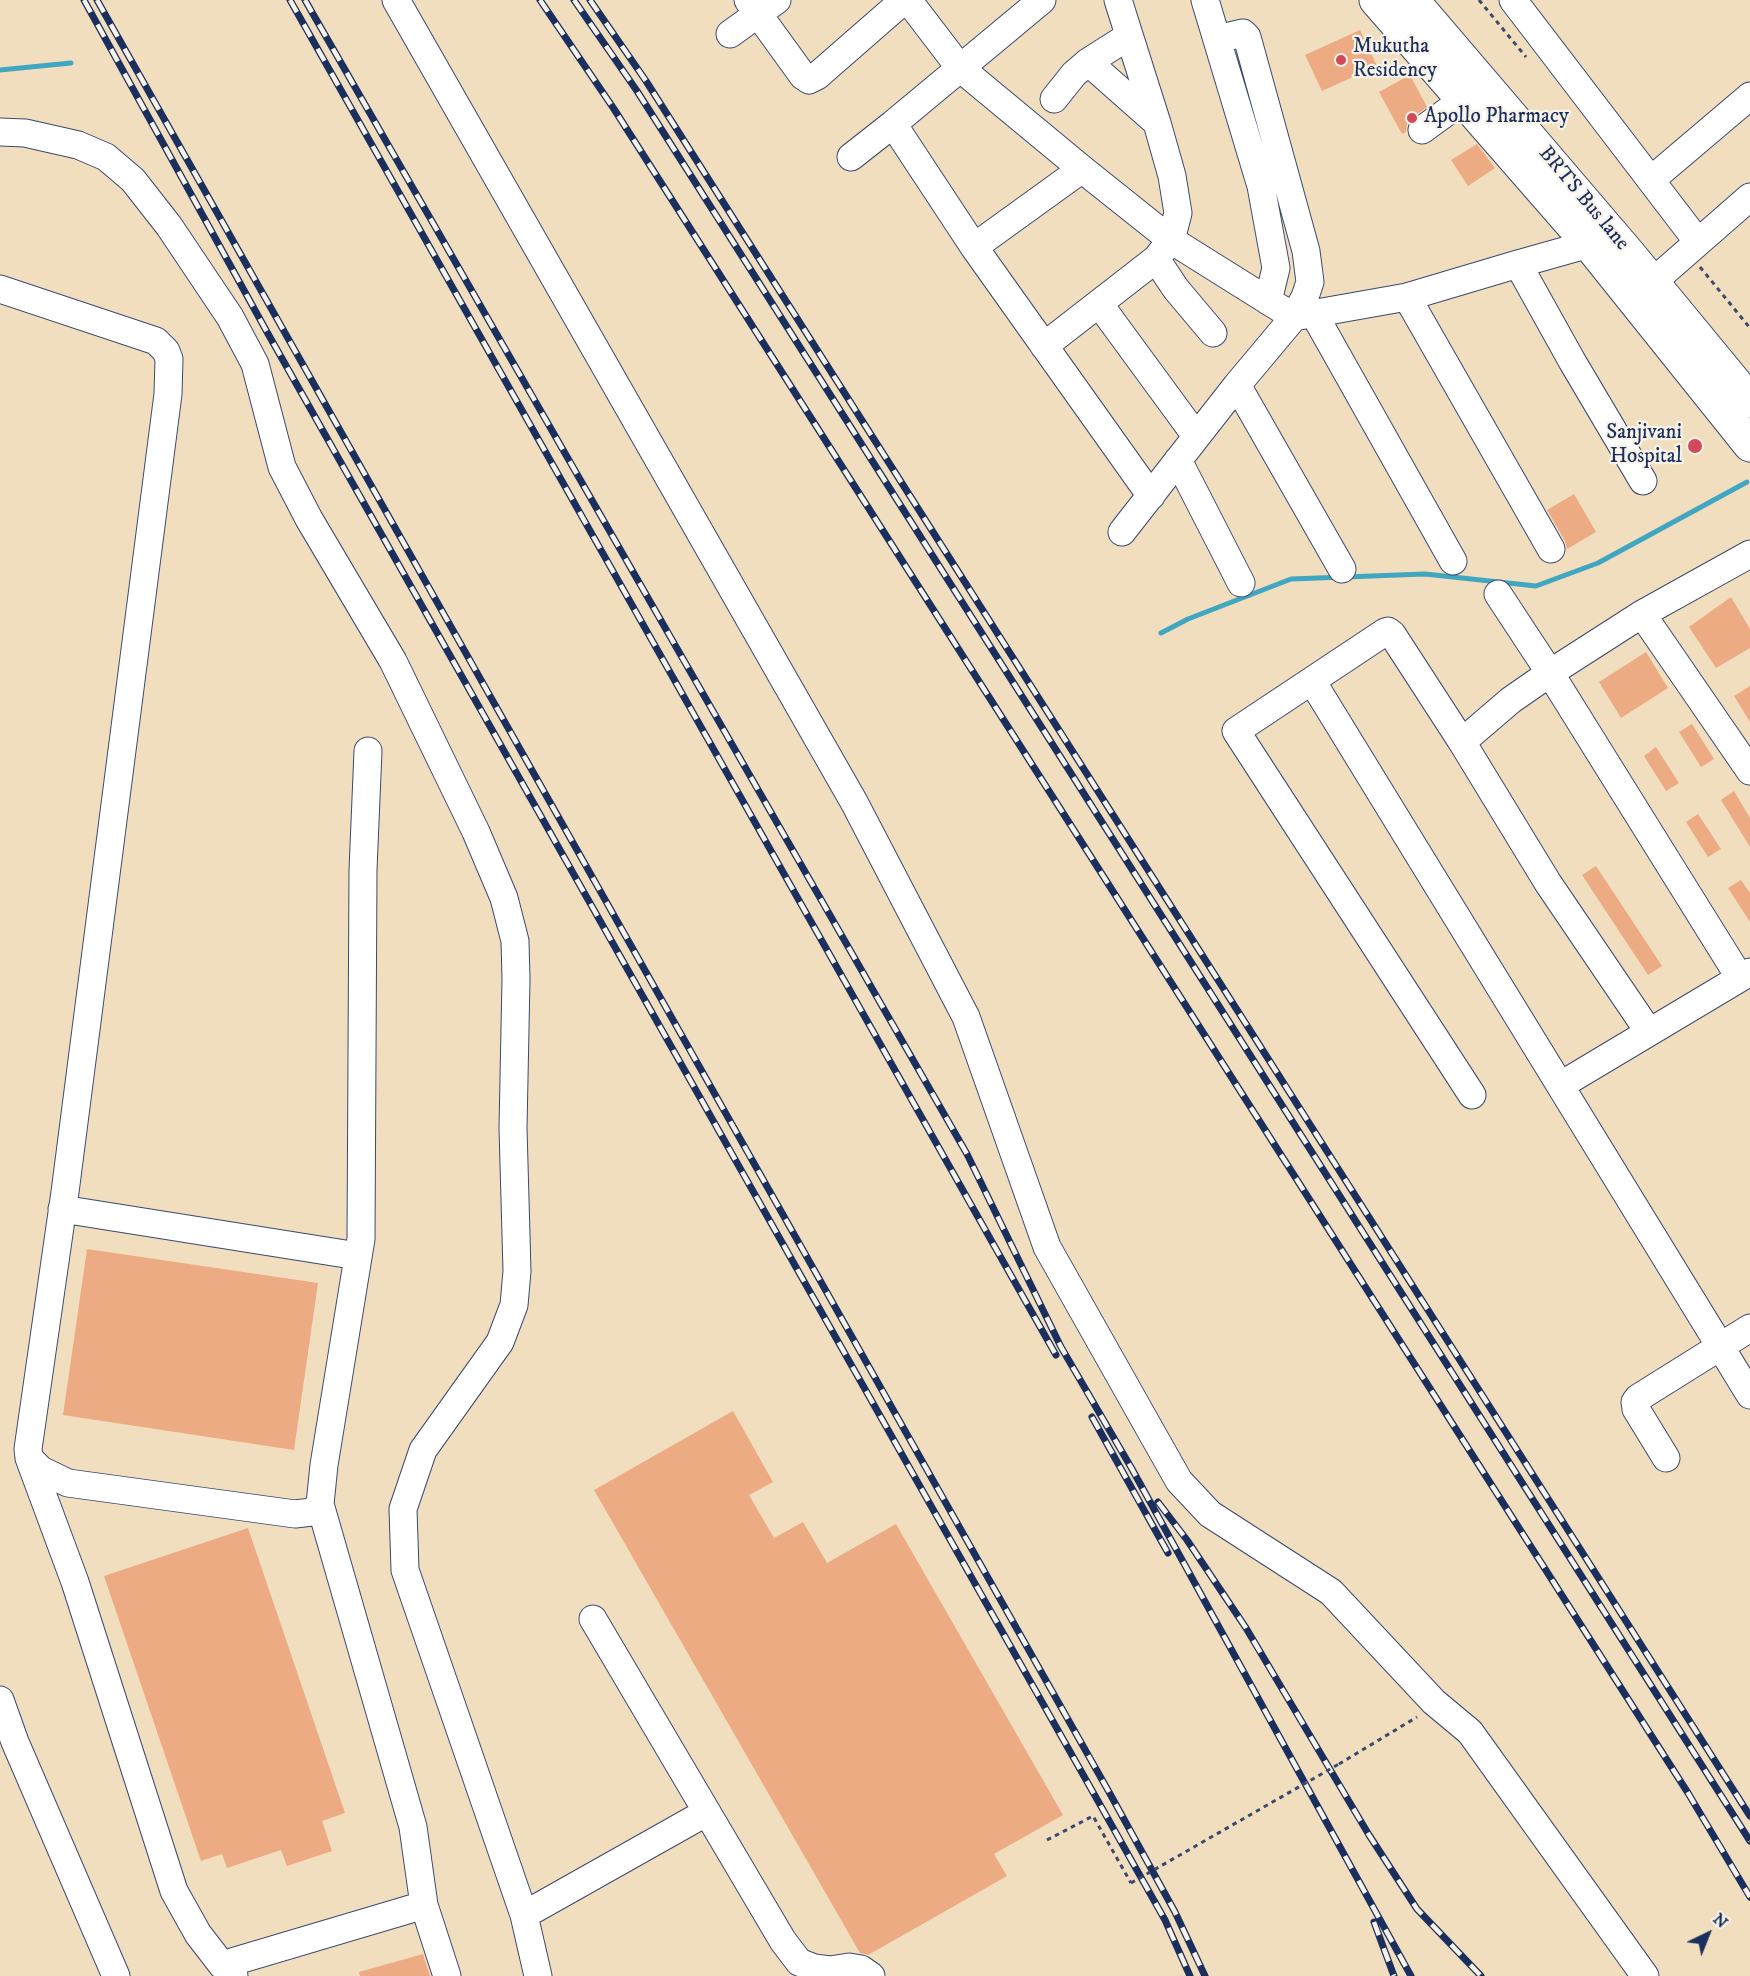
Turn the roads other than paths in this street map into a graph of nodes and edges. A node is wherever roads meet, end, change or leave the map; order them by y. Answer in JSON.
{"nodes":[{"id":1,"x":396,"y":0,"type":"edge"},
{"id":2,"x":906,"y":0,"type":"edge"},
{"id":3,"x":1042,"y":0,"type":"edge"},
{"id":4,"x":1118,"y":0,"type":"edge"},
{"id":5,"x":1205,"y":0,"type":"edge"},
{"id":6,"x":1376,"y":0,"type":"edge"},
{"id":7,"x":1412,"y":0,"type":"edge"},
{"id":8,"x":1440,"y":0,"type":"edge"},
{"id":9,"x":1513,"y":0,"type":"edge"},
{"id":10,"x":761,"y":5,"type":"edge"},
{"id":11,"x":730,"y":34,"type":"dead end"},
{"id":12,"x":1129,"y":36,"type":"junction"},
{"id":13,"x":1228,"y":36,"type":"junction"},
{"id":14,"x":1088,"y":62,"type":"junction"},
{"id":15,"x":960,"y":68,"type":"junction"},
{"id":16,"x":1750,"y":96,"type":"edge"},
{"id":17,"x":1054,"y":99,"type":"dead end"},
{"id":18,"x":1463,"y":100,"type":"junction"},
{"id":19,"x":1157,"y":123,"type":"junction"},
{"id":20,"x":893,"y":124,"type":"junction"},
{"id":21,"x":1422,"y":130,"type":"dead end"},
{"id":22,"x":0,"y":132,"type":"edge"},
{"id":23,"x":851,"y":157,"type":"dead end"},
{"id":24,"x":1082,"y":169,"type":"junction"},
{"id":25,"x":1651,"y":180,"type":"junction"},
{"id":26,"x":1750,"y":197,"type":"edge"},
{"id":27,"x":1698,"y":242,"type":"junction"},
{"id":28,"x":1589,"y":244,"type":"junction"},
{"id":29,"x":974,"y":247,"type":"junction"},
{"id":30,"x":1163,"y":249,"type":"junction"},
{"id":31,"x":1518,"y":264,"type":"junction"},
{"id":32,"x":1663,"y":273,"type":"junction"},
{"id":33,"x":0,"y":289,"type":"edge"},
{"id":34,"x":1407,"y":297,"type":"junction"},
{"id":35,"x":1100,"y":305,"type":"junction"},
{"id":36,"x":1287,"y":309,"type":"junction"},
{"id":37,"x":1214,"y":333,"type":"dead end"},
{"id":38,"x":1044,"y":346,"type":"junction"},
{"id":39,"x":1750,"y":375,"type":"edge"},
{"id":40,"x":1237,"y":385,"type":"junction"},
{"id":41,"x":1750,"y":401,"type":"edge"},
{"id":42,"x":1193,"y":432,"type":"junction"},
{"id":43,"x":1750,"y":445,"type":"edge"},
{"id":44,"x":1178,"y":460,"type":"junction"},
{"id":45,"x":1643,"y":481,"type":"dead end"},
{"id":46,"x":1146,"y":490,"type":"junction"},
{"id":47,"x":1122,"y":532,"type":"dead end"},
{"id":48,"x":1551,"y":549,"type":"dead end"},
{"id":49,"x":1750,"y":554,"type":"edge"},
{"id":50,"x":1453,"y":561,"type":"dead end"},
{"id":51,"x":1342,"y":569,"type":"dead end"},
{"id":52,"x":1241,"y":583,"type":"dead end"},
{"id":53,"x":1498,"y":594,"type":"dead end"},
{"id":54,"x":1642,"y":614,"type":"junction"},
{"id":55,"x":1550,"y":673,"type":"junction"},
{"id":56,"x":1312,"y":681,"type":"junction"},
{"id":57,"x":1462,"y":742,"type":"junction"},
{"id":58,"x":368,"y":751,"type":"dead end"},
{"id":59,"x":1750,"y":771,"type":"edge"},
{"id":60,"x":1745,"y":975,"type":"edge"},
{"id":61,"x":1649,"y":1032,"type":"junction"},
{"id":62,"x":1561,"y":1085,"type":"junction"},
{"id":63,"x":1472,"y":1095,"type":"dead end"},
{"id":64,"x":62,"y":1209,"type":"junction"},
{"id":65,"x":358,"y":1256,"type":"junction"},
{"id":66,"x":1750,"y":1328,"type":"edge"},
{"id":67,"x":1720,"y":1347,"type":"junction"},
{"id":68,"x":1750,"y":1395,"type":"edge"},
{"id":69,"x":29,"y":1458,"type":"junction"},
{"id":70,"x":1666,"y":1458,"type":"dead end"},
{"id":71,"x":320,"y":1504,"type":"junction"},
{"id":72,"x":593,"y":1618,"type":"dead end"},
{"id":73,"x":0,"y":1700,"type":"edge"},
{"id":74,"x":0,"y":1748,"type":"edge"},
{"id":75,"x":707,"y":1812,"type":"junction"},
{"id":76,"x":424,"y":1905,"type":"junction"},
{"id":77,"x":524,"y":1915,"type":"junction"},
{"id":78,"x":228,"y":1971,"type":"edge"},
{"id":79,"x":96,"y":1976,"type":"edge"},
{"id":80,"x":116,"y":1976,"type":"edge"},
{"id":81,"x":447,"y":1976,"type":"edge"},
{"id":82,"x":538,"y":1976,"type":"edge"},
{"id":83,"x":871,"y":1976,"type":"edge"},
{"id":84,"x":1645,"y":1976,"type":"edge"}],
"edges":[{"from":1,"to":84,"type":"street"},
{"from":2,"to":10,"type":"street"},
{"from":2,"to":15,"type":"street"},
{"from":3,"to":15,"type":"street"},
{"from":4,"to":12,"type":"street"},
{"from":5,"to":13,"type":"street"},
{"from":6,"to":18,"type":"main road"},
{"from":7,"to":41,"type":"main road","name":"BRTS Bus lane"},
{"from":8,"to":32,"type":"main road"},
{"from":9,"to":25,"type":"street"},
{"from":10,"to":11,"type":"street"},
{"from":12,"to":14,"type":"street"},
{"from":12,"to":19,"type":"street"},
{"from":13,"to":36,"type":"street"},
{"from":13,"to":36,"type":"street"},
{"from":14,"to":17,"type":"street"},
{"from":14,"to":19,"type":"street"},
{"from":15,"to":20,"type":"street"},
{"from":15,"to":24,"type":"street"},
{"from":16,"to":25,"type":"street"},
{"from":18,"to":21,"type":"street"},
{"from":18,"to":28,"type":"main road"},
{"from":19,"to":30,"type":"street"},
{"from":20,"to":23,"type":"street"},
{"from":20,"to":29,"type":"street"},
{"from":22,"to":77,"type":"street"},
{"from":24,"to":29,"type":"street"},
{"from":24,"to":30,"type":"street"},
{"from":25,"to":27,"type":"street"},
{"from":26,"to":27,"type":"street"},
{"from":27,"to":32,"type":"street"},
{"from":28,"to":31,"type":"street"},
{"from":28,"to":43,"type":"main road"},
{"from":29,"to":38,"type":"street"},
{"from":30,"to":35,"type":"street"},
{"from":30,"to":36,"type":"street"},
{"from":30,"to":37,"type":"street"},
{"from":31,"to":34,"type":"street"},
{"from":31,"to":45,"type":"street"},
{"from":32,"to":39,"type":"main road"},
{"from":33,"to":64,"type":"street"},
{"from":34,"to":36,"type":"street"},
{"from":34,"to":48,"type":"street"},
{"from":35,"to":38,"type":"street"},
{"from":35,"to":42,"type":"street"},
{"from":36,"to":40,"type":"street"},
{"from":36,"to":50,"type":"street"},
{"from":38,"to":46,"type":"street"},
{"from":40,"to":42,"type":"street"},
{"from":40,"to":51,"type":"street"},
{"from":42,"to":44,"type":"street"},
{"from":44,"to":46,"type":"street"},
{"from":44,"to":52,"type":"street"},
{"from":46,"to":47,"type":"street"},
{"from":49,"to":54,"type":"street"},
{"from":53,"to":55,"type":"street"},
{"from":54,"to":55,"type":"street"},
{"from":54,"to":59,"type":"street"},
{"from":55,"to":57,"type":"street"},
{"from":55,"to":60,"type":"street"},
{"from":56,"to":57,"type":"street"},
{"from":56,"to":62,"type":"street"},
{"from":56,"to":63,"type":"street"},
{"from":57,"to":61,"type":"street"},
{"from":58,"to":65,"type":"street"},
{"from":60,"to":61,"type":"street"},
{"from":61,"to":62,"type":"street"},
{"from":62,"to":67,"type":"street"},
{"from":64,"to":65,"type":"street"},
{"from":64,"to":69,"type":"street"},
{"from":65,"to":71,"type":"street"},
{"from":66,"to":67,"type":"street"},
{"from":67,"to":68,"type":"street"},
{"from":67,"to":70,"type":"street"},
{"from":69,"to":71,"type":"street"},
{"from":69,"to":78,"type":"street"},
{"from":71,"to":76,"type":"street"},
{"from":72,"to":75,"type":"street"},
{"from":73,"to":80,"type":"street"},
{"from":74,"to":79,"type":"street"},
{"from":75,"to":77,"type":"street"},
{"from":75,"to":83,"type":"street"},
{"from":76,"to":78,"type":"street"},
{"from":76,"to":81,"type":"street"},
{"from":77,"to":82,"type":"street"}]}
